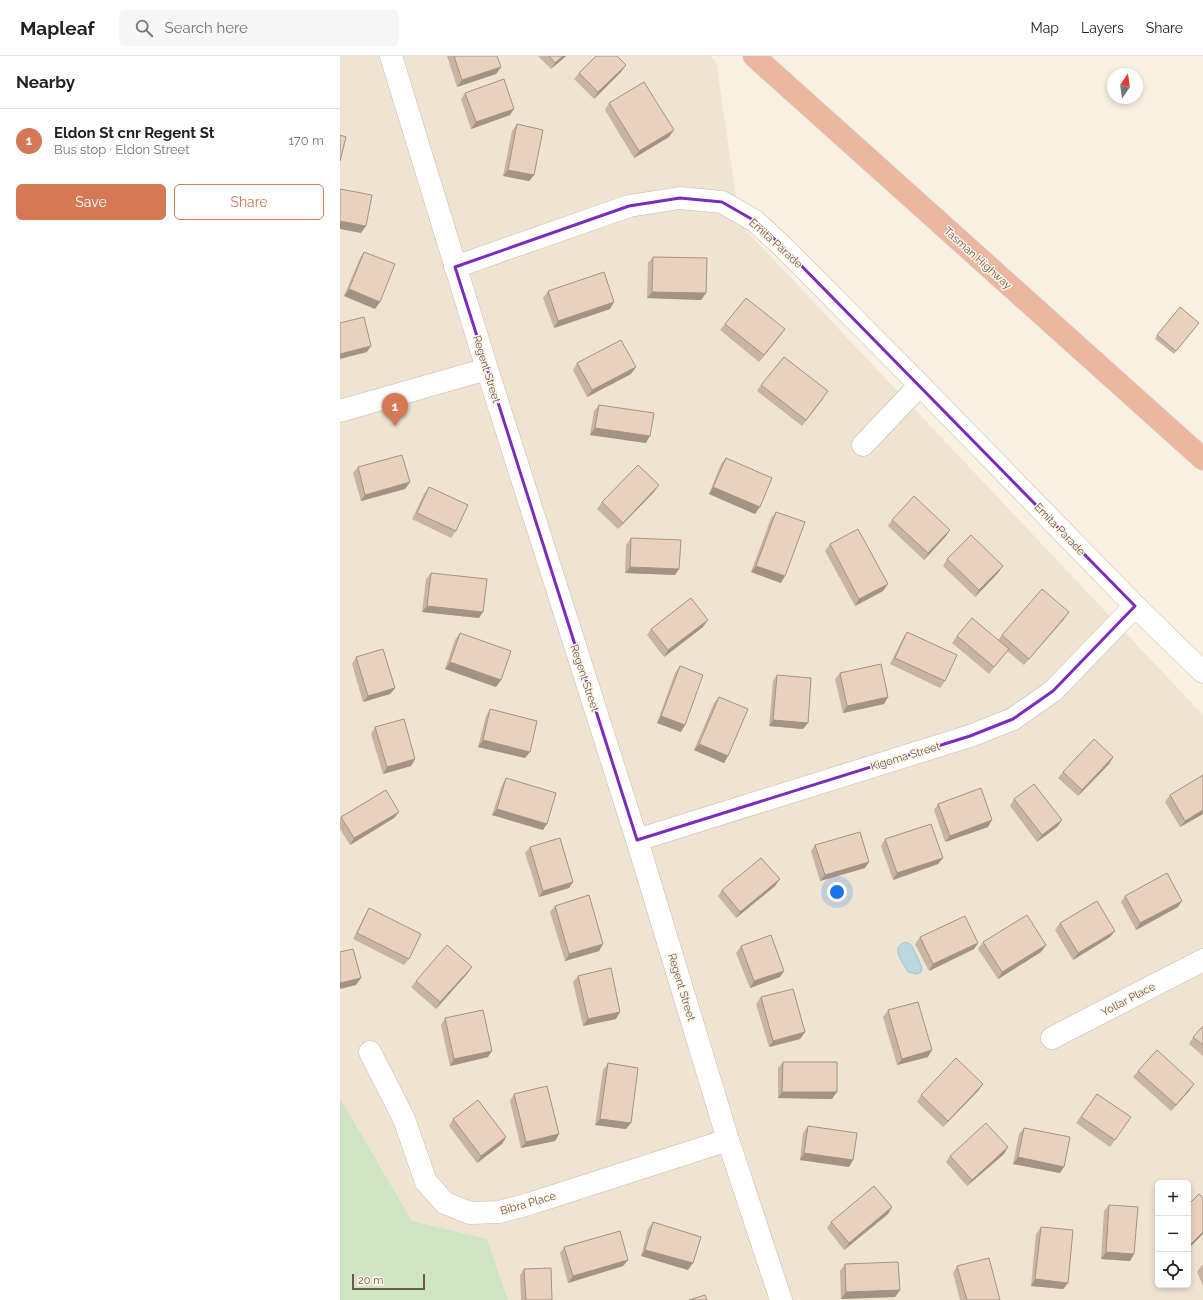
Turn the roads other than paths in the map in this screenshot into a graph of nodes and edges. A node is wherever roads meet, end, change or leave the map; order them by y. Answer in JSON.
{"nodes":[{"id":1,"x":391,"y":56,"type":"edge"},
{"id":2,"x":754,"y":56,"type":"edge"},
{"id":3,"x":456,"y":267,"type":"junction"},
{"id":4,"x":487,"y":369,"type":"junction"},
{"id":5,"x":920,"y":384,"type":"junction"},
{"id":6,"x":340,"y":410,"type":"edge"},
{"id":7,"x":863,"y":445,"type":"dead end"},
{"id":8,"x":1203,"y":459,"type":"edge"},
{"id":9,"x":1135,"y":606,"type":"junction"},
{"id":10,"x":1203,"y":672,"type":"edge"},
{"id":11,"x":637,"y":840,"type":"junction"},
{"id":12,"x":1203,"y":960,"type":"edge"},
{"id":13,"x":1052,"y":1038,"type":"dead end"},
{"id":14,"x":370,"y":1052,"type":"dead end"},
{"id":15,"x":728,"y":1140,"type":"junction"},
{"id":16,"x":781,"y":1300,"type":"edge"}],
"edges":[{"from":1,"to":3,"type":"street","name":"Regent Street"},
{"from":2,"to":8,"type":"highway","name":"Tasman Highway"},
{"from":3,"to":4,"type":"street","name":"Regent Street"},
{"from":3,"to":5,"type":"street","name":"Emita Parade"},
{"from":4,"to":6,"type":"street"},
{"from":4,"to":11,"type":"street","name":"Regent Street"},
{"from":5,"to":7,"type":"street"},
{"from":5,"to":9,"type":"street","name":"Emita Parade"},
{"from":9,"to":10,"type":"street","name":"Emita Parade"},
{"from":9,"to":11,"type":"street","name":"Kigoma Street"},
{"from":11,"to":15,"type":"street","name":"Regent Street"},
{"from":12,"to":13,"type":"street","name":"Yollar Place"},
{"from":14,"to":15,"type":"street","name":"Bibra Place"},
{"from":15,"to":16,"type":"street","name":"Regent Street"}]}
